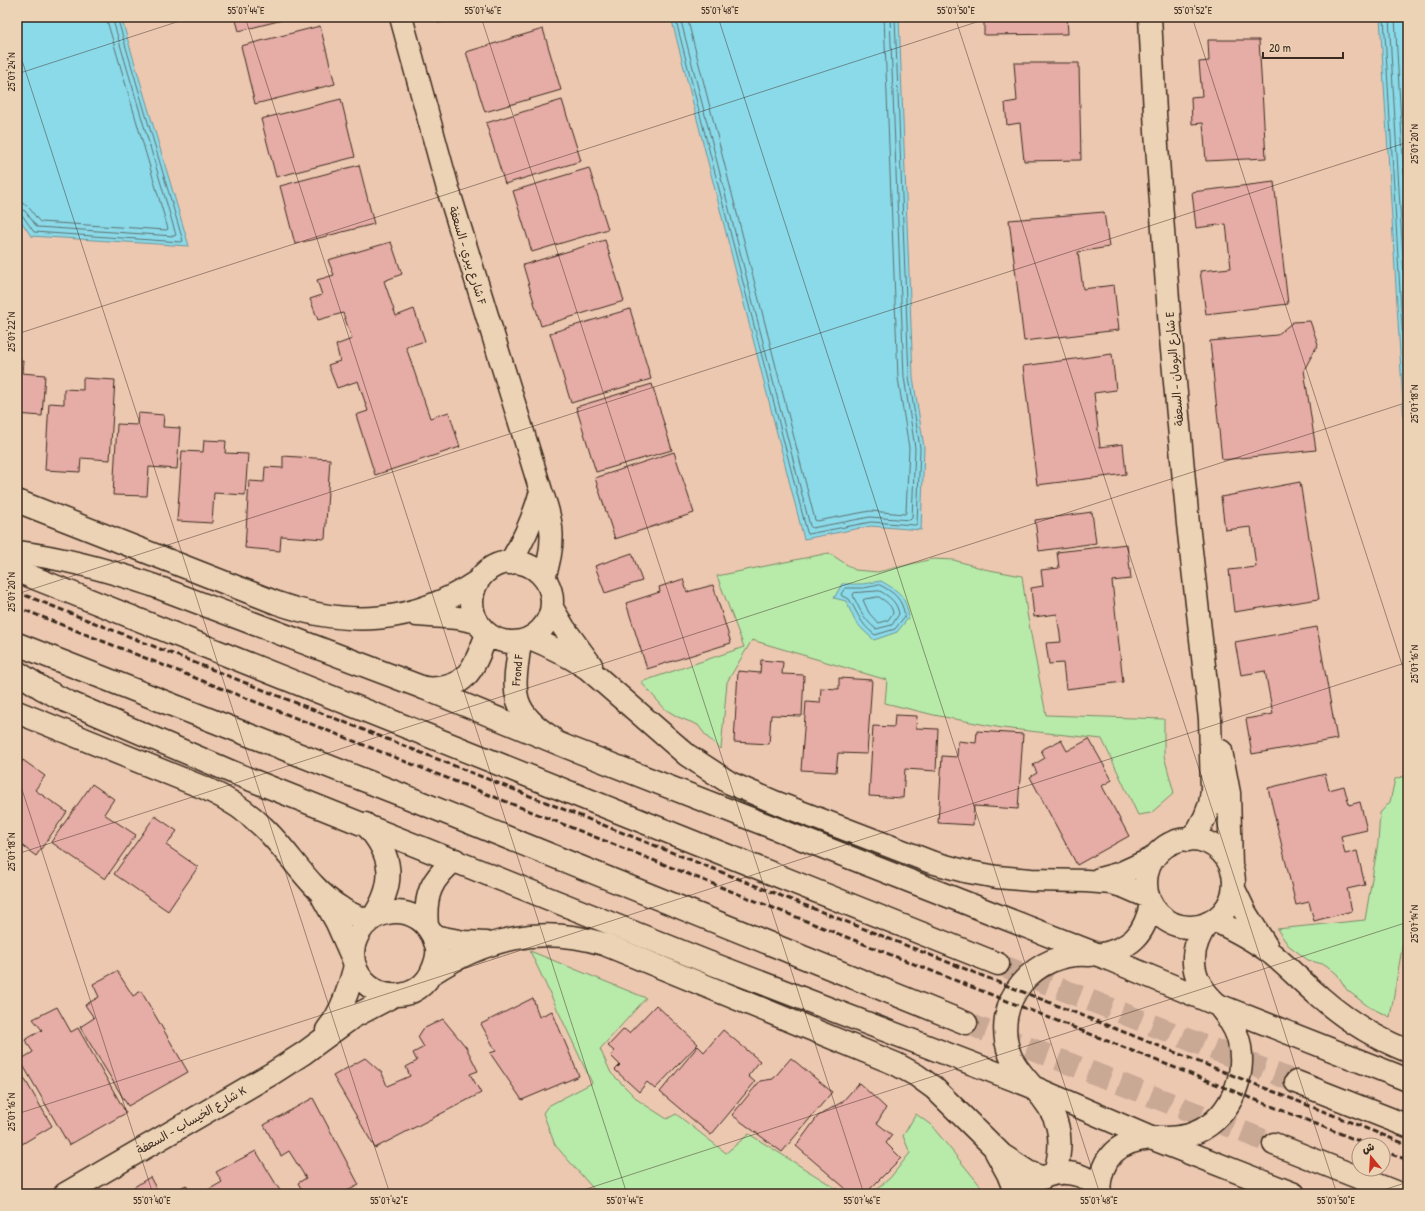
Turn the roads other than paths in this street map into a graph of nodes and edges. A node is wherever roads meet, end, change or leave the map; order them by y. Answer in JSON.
{"nodes":[{"id":1,"x":401,"y":17,"type":"edge"},
{"id":2,"x":1150,"y":17,"type":"edge"},
{"id":3,"x":541,"y":491,"type":"junction"},
{"id":4,"x":17,"y":501,"type":"edge"},
{"id":5,"x":17,"y":552,"type":"edge"},
{"id":6,"x":510,"y":562,"type":"junction"},
{"id":7,"x":17,"y":571,"type":"edge"},
{"id":8,"x":544,"y":578,"type":"junction"},
{"id":9,"x":478,"y":581,"type":"junction"},
{"id":10,"x":552,"y":608,"type":"junction"},
{"id":11,"x":398,"y":615,"type":"junction"},
{"id":12,"x":482,"y":628,"type":"junction"},
{"id":13,"x":525,"y":640,"type":"junction"},
{"id":14,"x":17,"y":644,"type":"edge"},
{"id":15,"x":17,"y":672,"type":"edge"},
{"id":16,"x":604,"y":682,"type":"junction"},
{"id":17,"x":424,"y":688,"type":"junction"},
{"id":18,"x":17,"y":712,"type":"edge"},
{"id":19,"x":1210,"y":719,"type":"junction"},
{"id":20,"x":567,"y":747,"type":"junction"},
{"id":21,"x":365,"y":824,"type":"junction"},
{"id":22,"x":1188,"y":840,"type":"junction"},
{"id":23,"x":1154,"y":858,"type":"junction"},
{"id":24,"x":455,"y":860,"type":"junction"},
{"id":25,"x":1231,"y":866,"type":"junction"},
{"id":26,"x":1086,"y":881,"type":"junction"},
{"id":27,"x":317,"y":889,"type":"junction"},
{"id":28,"x":1234,"y":889,"type":"junction"},
{"id":29,"x":1150,"y":900,"type":"junction"},
{"id":30,"x":370,"y":920,"type":"junction"},
{"id":31,"x":1211,"y":921,"type":"junction"},
{"id":32,"x":430,"y":931,"type":"junction"},
{"id":33,"x":495,"y":943,"type":"junction"},
{"id":34,"x":1272,"y":954,"type":"junction"},
{"id":35,"x":1099,"y":955,"type":"junction"},
{"id":36,"x":354,"y":963,"type":"junction"},
{"id":37,"x":998,"y":964,"type":"tunnel mouth"},
{"id":38,"x":431,"y":974,"type":"junction"},
{"id":39,"x":393,"y":996,"type":"junction"},
{"id":40,"x":1218,"y":1005,"type":"junction"},
{"id":41,"x":966,"y":1023,"type":"tunnel mouth"},
{"id":42,"x":316,"y":1044,"type":"junction"},
{"id":43,"x":1408,"y":1051,"type":"edge"},
{"id":44,"x":1408,"y":1080,"type":"edge"},
{"id":45,"x":1296,"y":1082,"type":"tunnel mouth"},
{"id":46,"x":1033,"y":1087,"type":"junction"},
{"id":47,"x":1408,"y":1126,"type":"edge"},
{"id":48,"x":1151,"y":1138,"type":"junction"},
{"id":49,"x":991,"y":1144,"type":"junction"},
{"id":50,"x":1274,"y":1144,"type":"tunnel mouth"},
{"id":51,"x":1049,"y":1175,"type":"junction"},
{"id":52,"x":1100,"y":1192,"type":"edge"},
{"id":53,"x":65,"y":1194,"type":"edge"},
{"id":54,"x":1016,"y":1194,"type":"edge"},
{"id":55,"x":1026,"y":1194,"type":"edge"},
{"id":56,"x":1294,"y":1194,"type":"edge"},
{"id":57,"x":1400,"y":1194,"type":"edge"}],
"edges":[{"from":1,"to":3,"type":"street","name":"شارع يبري - السعفة F"},
{"from":2,"to":19,"type":"street","name":"شارع البومان - السعفة E"},
{"from":3,"to":6,"type":"street"},
{"from":3,"to":8,"type":"street","name":"شارع يبري - السعفة F"},
{"from":4,"to":11,"type":"street"},
{"from":5,"to":17,"type":"street"},
{"from":6,"to":8,"type":"street"},
{"from":6,"to":9,"type":"street"},
{"from":7,"to":37,"type":"street"},
{"from":8,"to":10,"type":"street"},
{"from":9,"to":11,"type":"street"},
{"from":9,"to":12,"type":"street"},
{"from":10,"to":13,"type":"street"},
{"from":10,"to":16,"type":"street"},
{"from":11,"to":12,"type":"street"},
{"from":12,"to":13,"type":"street"},
{"from":12,"to":17,"type":"street"},
{"from":13,"to":16,"type":"street"},
{"from":13,"to":20,"type":"street","name":"Frond F"},
{"from":14,"to":41,"type":"street"},
{"from":15,"to":21,"type":"street"},
{"from":16,"to":26,"type":"street"},
{"from":17,"to":20,"type":"street"},
{"from":18,"to":27,"type":"street"},
{"from":19,"to":22,"type":"street","name":"شارع البومان - السعفة E"},
{"from":19,"to":25,"type":"street","name":"شارع البومان - السعفة E"},
{"from":20,"to":35,"type":"street"},
{"from":21,"to":24,"type":"street"},
{"from":21,"to":30,"type":"street"},
{"from":22,"to":23,"type":"street"},
{"from":22,"to":25,"type":"street"},
{"from":23,"to":26,"type":"street"},
{"from":23,"to":29,"type":"street"},
{"from":24,"to":32,"type":"street"},
{"from":24,"to":46,"type":"street"},
{"from":25,"to":28,"type":"street"},
{"from":26,"to":29,"type":"street"},
{"from":27,"to":30,"type":"street"},
{"from":27,"to":36,"type":"street"},
{"from":28,"to":31,"type":"street"},
{"from":28,"to":34,"type":"street"},
{"from":29,"to":31,"type":"street"},
{"from":29,"to":35,"type":"street"},
{"from":30,"to":32,"type":"street"},
{"from":30,"to":36,"type":"street"},
{"from":31,"to":34,"type":"street"},
{"from":31,"to":40,"type":"street"},
{"from":32,"to":33,"type":"street"},
{"from":32,"to":38,"type":"street"},
{"from":33,"to":38,"type":"street"},
{"from":33,"to":49,"type":"street"},
{"from":34,"to":43,"type":"street"},
{"from":35,"to":40,"type":"street"},
{"from":35,"to":46,"type":"street"},
{"from":36,"to":39,"type":"street"},
{"from":36,"to":42,"type":"street","name":"شارع الخيساب - السعفة K"},
{"from":38,"to":39,"type":"street"},
{"from":39,"to":42,"type":"street","name":"شارع الخيساب - السعفة K"},
{"from":40,"to":44,"type":"street"},
{"from":40,"to":48,"type":"street"},
{"from":42,"to":53,"type":"street","name":"شارع الخيساب - السعفة K"},
{"from":45,"to":47,"type":"street"},
{"from":46,"to":48,"type":"street"},
{"from":46,"to":51,"type":"street"},
{"from":48,"to":52,"type":"street"},
{"from":48,"to":56,"type":"street"},
{"from":49,"to":51,"type":"street"},
{"from":49,"to":54,"type":"street"},
{"from":50,"to":57,"type":"street"},
{"from":51,"to":52,"type":"street"},
{"from":51,"to":55,"type":"street"}]}
